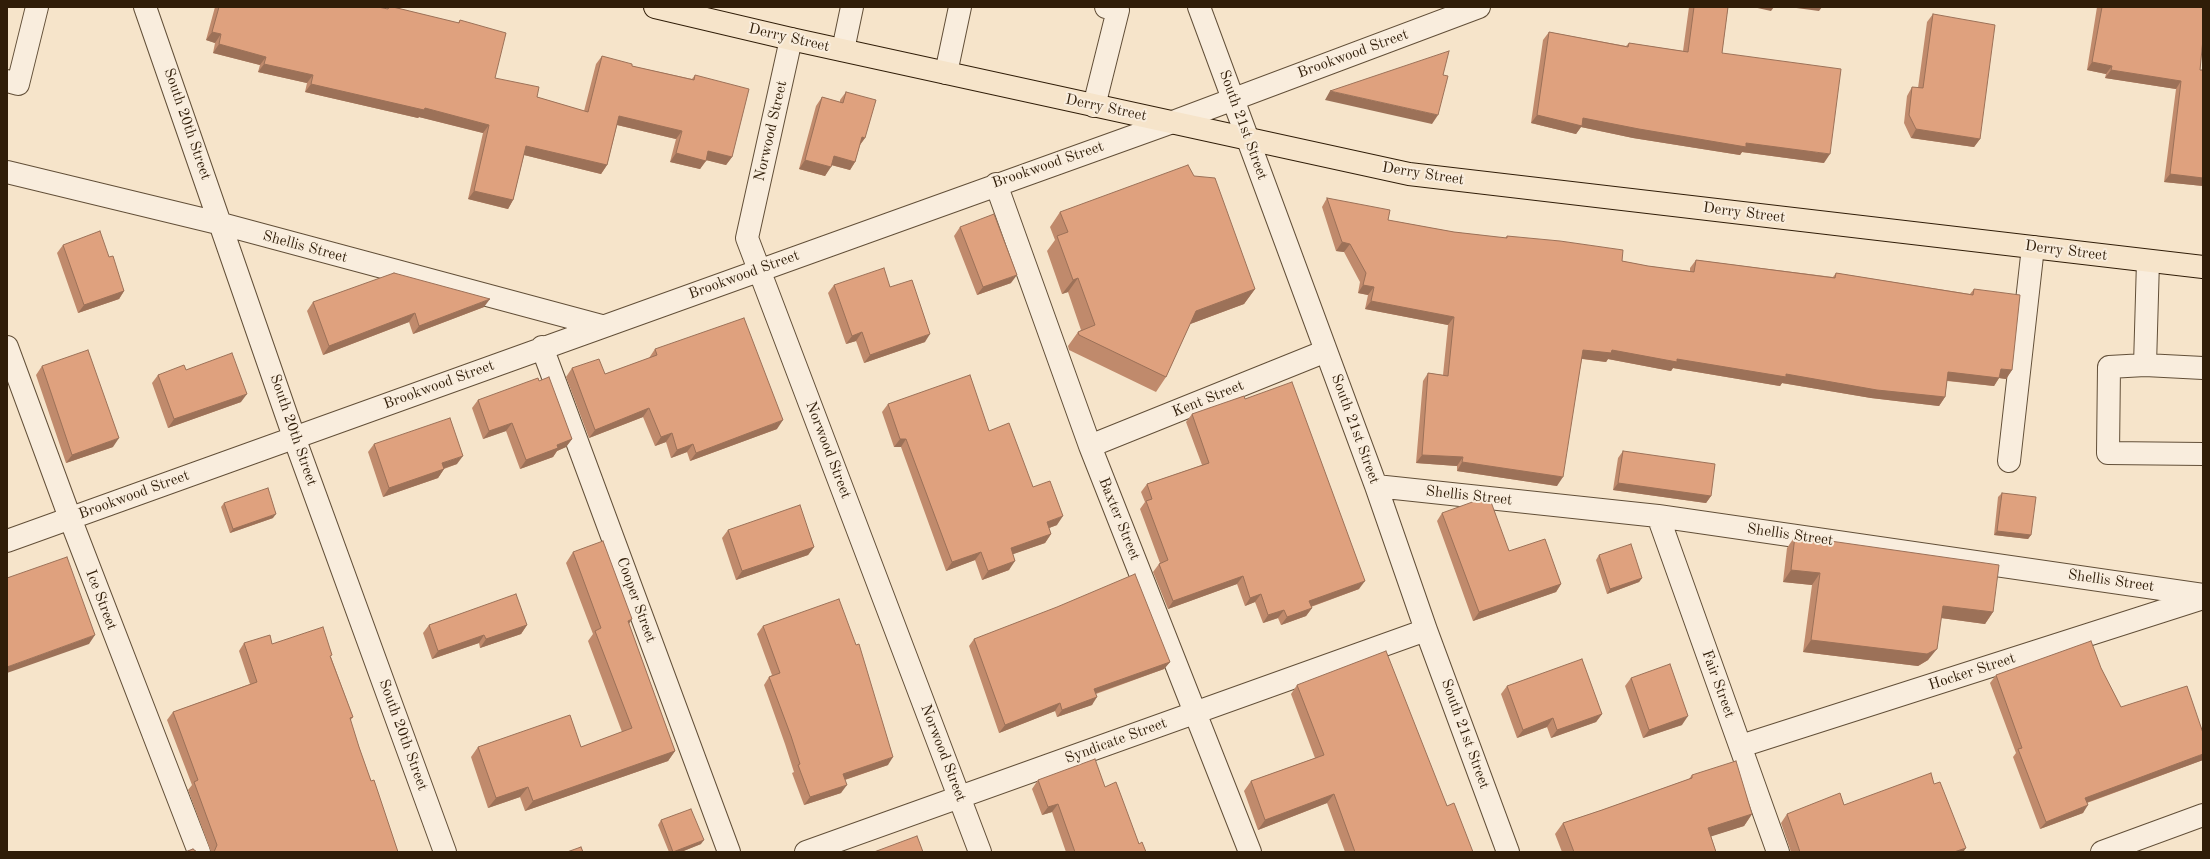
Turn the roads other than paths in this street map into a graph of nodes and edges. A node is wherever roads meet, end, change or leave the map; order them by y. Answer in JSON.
{"nodes":[{"id":1,"x":37,"y":7,"type":"edge"},
{"id":2,"x":145,"y":7,"type":"edge"},
{"id":3,"x":655,"y":7,"type":"edge"},
{"id":4,"x":852,"y":7,"type":"edge"},
{"id":5,"x":960,"y":7,"type":"edge"},
{"id":6,"x":1200,"y":7,"type":"edge"},
{"id":7,"x":1120,"y":8,"type":"edge"},
{"id":8,"x":1469,"y":9,"type":"edge"},
{"id":9,"x":791,"y":39,"type":"junction"},
{"id":10,"x":843,"y":50,"type":"junction"},
{"id":11,"x":946,"y":72,"type":"junction"},
{"id":12,"x":7,"y":82,"type":"edge"},
{"id":13,"x":1233,"y":98,"type":"junction"},
{"id":14,"x":1094,"y":106,"type":"junction"},
{"id":15,"x":1170,"y":123,"type":"junction"},
{"id":16,"x":1249,"y":140,"type":"junction"},
{"id":17,"x":7,"y":172,"type":"edge"},
{"id":18,"x":996,"y":184,"type":"junction"},
{"id":19,"x":222,"y":224,"type":"junction"},
{"id":20,"x":2033,"y":247,"type":"junction"},
{"id":21,"x":2148,"y":261,"type":"junction"},
{"id":22,"x":2203,"y":267,"type":"edge"},
{"id":23,"x":759,"y":269,"type":"junction"},
{"id":24,"x":602,"y":326,"type":"junction"},
{"id":25,"x":7,"y":347,"type":"edge"},
{"id":26,"x":542,"y":347,"type":"junction"},
{"id":27,"x":1326,"y":351,"type":"junction"},
{"id":28,"x":2145,"y":365,"type":"junction"},
{"id":29,"x":2203,"y":368,"type":"edge"},
{"id":30,"x":294,"y":437,"type":"junction"},
{"id":31,"x":1090,"y":446,"type":"junction"},
{"id":32,"x":2203,"y":454,"type":"edge"},
{"id":33,"x":2009,"y":461,"type":"dead end"},
{"id":34,"x":1376,"y":486,"type":"junction"},
{"id":35,"x":1658,"y":516,"type":"junction"},
{"id":36,"x":70,"y":518,"type":"junction"},
{"id":37,"x":7,"y":541,"type":"edge"},
{"id":38,"x":2203,"y":595,"type":"edge"},
{"id":39,"x":2203,"y":598,"type":"edge"},
{"id":40,"x":1426,"y":630,"type":"junction"},
{"id":41,"x":1195,"y":712,"type":"junction"},
{"id":42,"x":1741,"y":746,"type":"junction"},
{"id":43,"x":960,"y":797,"type":"junction"},
{"id":44,"x":2203,"y":815,"type":"edge"},
{"id":45,"x":199,"y":852,"type":"edge"},
{"id":46,"x":445,"y":852,"type":"edge"},
{"id":47,"x":729,"y":852,"type":"edge"},
{"id":48,"x":806,"y":852,"type":"edge"},
{"id":49,"x":980,"y":852,"type":"edge"},
{"id":50,"x":1250,"y":852,"type":"edge"},
{"id":51,"x":1508,"y":852,"type":"edge"},
{"id":52,"x":1778,"y":852,"type":"edge"},
{"id":53,"x":2102,"y":852,"type":"edge"}],
"edges":[{"from":1,"to":12,"type":"street"},
{"from":2,"to":19,"type":"street","name":"South 20th Street"},
{"from":3,"to":9,"type":"main road","name":"Derry Street"},
{"from":4,"to":10,"type":"street"},
{"from":5,"to":11,"type":"street"},
{"from":6,"to":13,"type":"street","name":"South 21st Street"},
{"from":7,"to":14,"type":"street"},
{"from":8,"to":13,"type":"street","name":"Brookwood Street"},
{"from":9,"to":10,"type":"main road","name":"Derry Street"},
{"from":9,"to":23,"type":"street","name":"Norwood Street"},
{"from":10,"to":11,"type":"main road","name":"Derry Street"},
{"from":11,"to":14,"type":"main road","name":"Derry Street"},
{"from":13,"to":15,"type":"street","name":"Brookwood Street"},
{"from":13,"to":16,"type":"street","name":"South 21st Street"},
{"from":14,"to":15,"type":"main road","name":"Derry Street"},
{"from":15,"to":16,"type":"main road","name":"Derry Street"},
{"from":15,"to":18,"type":"street","name":"Brookwood Street"},
{"from":16,"to":20,"type":"main road","name":"Derry Street"},
{"from":16,"to":27,"type":"street","name":"South 21st Street"},
{"from":17,"to":19,"type":"street","name":"Shellis Street"},
{"from":18,"to":23,"type":"street","name":"Brookwood Street"},
{"from":18,"to":31,"type":"street","name":"Baxter Street"},
{"from":19,"to":24,"type":"street","name":"Shellis Street"},
{"from":19,"to":30,"type":"street","name":"South 20th Street"},
{"from":20,"to":21,"type":"main road","name":"Derry Street"},
{"from":20,"to":33,"type":"street"},
{"from":21,"to":22,"type":"main road","name":"Derry Street"},
{"from":21,"to":28,"type":"street"},
{"from":23,"to":24,"type":"street","name":"Brookwood Street"},
{"from":23,"to":43,"type":"street","name":"Norwood Street"},
{"from":24,"to":26,"type":"street","name":"Brookwood Street"},
{"from":25,"to":36,"type":"street","name":"Ice Street"},
{"from":26,"to":30,"type":"street","name":"Brookwood Street"},
{"from":26,"to":47,"type":"street","name":"Cooper Street"},
{"from":27,"to":31,"type":"street","name":"Kent Street"},
{"from":27,"to":34,"type":"street","name":"South 21st Street"},
{"from":28,"to":29,"type":"street"},
{"from":28,"to":32,"type":"street"},
{"from":30,"to":36,"type":"street","name":"Brookwood Street"},
{"from":30,"to":46,"type":"street","name":"South 20th Street"},
{"from":31,"to":41,"type":"street","name":"Baxter Street"},
{"from":34,"to":35,"type":"street","name":"Shellis Street"},
{"from":34,"to":40,"type":"street","name":"South 21st Street"},
{"from":35,"to":38,"type":"street","name":"Shellis Street"},
{"from":35,"to":42,"type":"street","name":"Fair Street"},
{"from":36,"to":37,"type":"street","name":"Brookwood Street"},
{"from":36,"to":45,"type":"street","name":"Ice Street"},
{"from":39,"to":42,"type":"street","name":"Hocker Street"},
{"from":40,"to":41,"type":"street","name":"Syndicate Street"},
{"from":40,"to":51,"type":"street","name":"South 21st Street"},
{"from":41,"to":43,"type":"street","name":"Syndicate Street"},
{"from":41,"to":50,"type":"street","name":"Baxter Street"},
{"from":42,"to":52,"type":"street","name":"Fair Street"},
{"from":43,"to":48,"type":"street","name":"Syndicate Street"},
{"from":43,"to":49,"type":"street","name":"Norwood Street"},
{"from":44,"to":53,"type":"street"}]}
